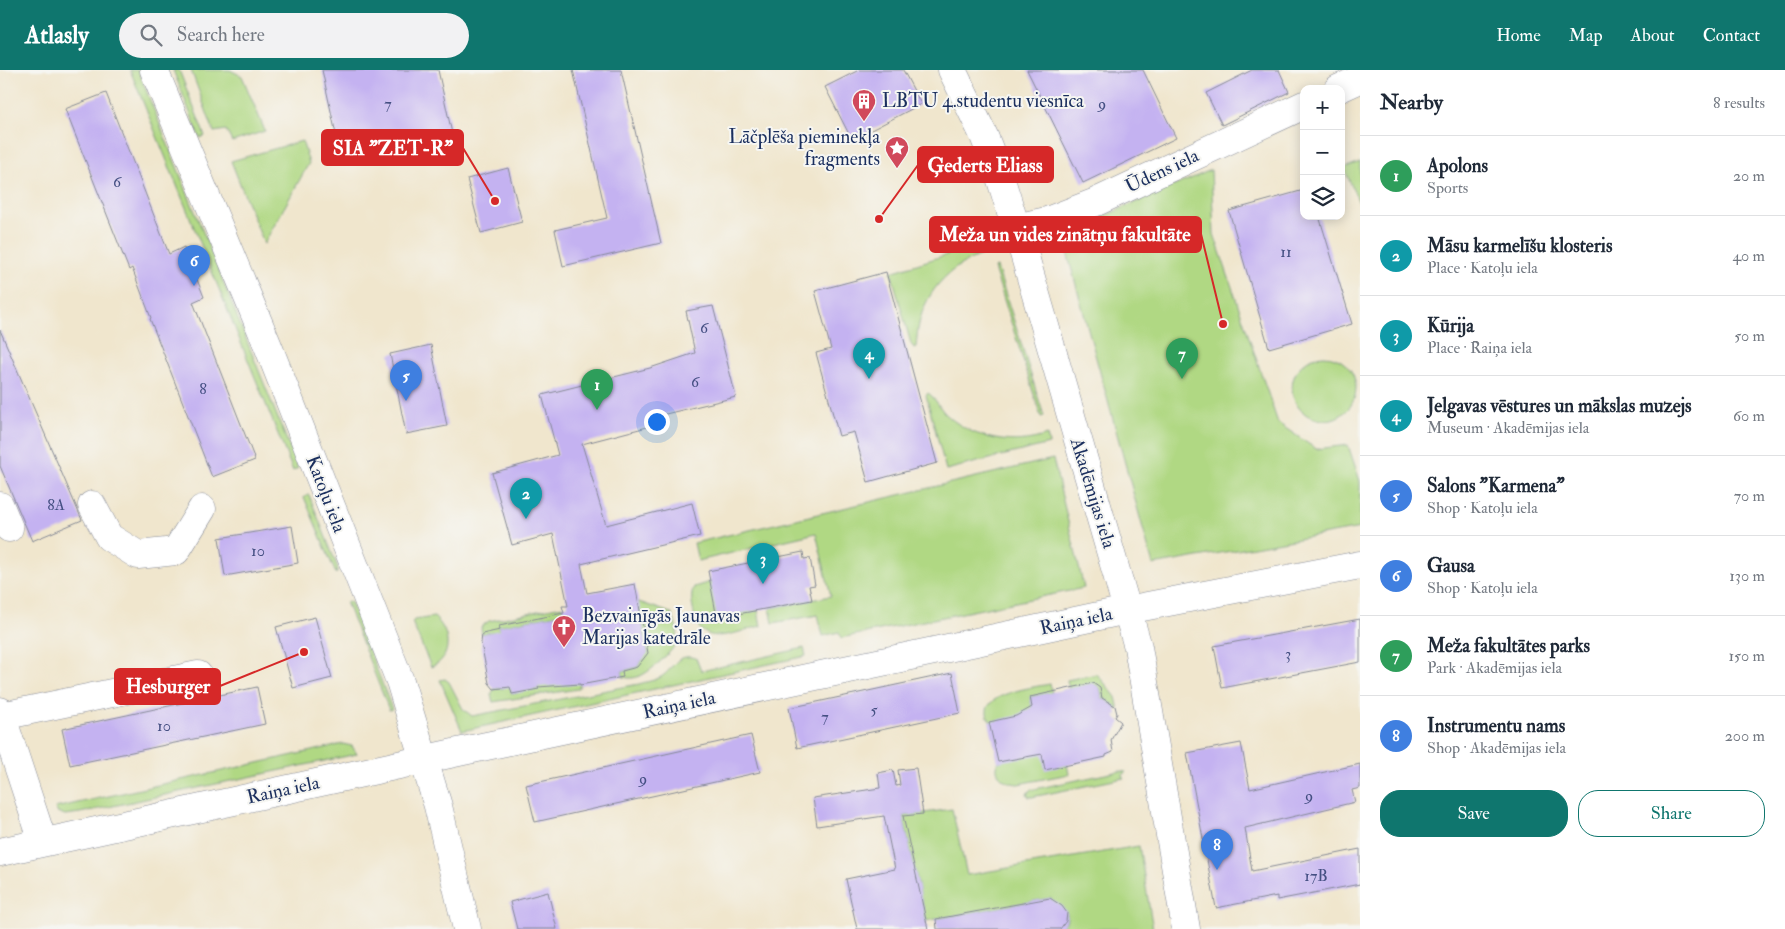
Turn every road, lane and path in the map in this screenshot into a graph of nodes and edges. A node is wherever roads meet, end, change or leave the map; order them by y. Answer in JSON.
{"nodes":[{"id":1,"x":154,"y":70,"type":"edge"},
{"id":2,"x":952,"y":70,"type":"edge"},
{"id":3,"x":1360,"y":79,"type":"edge"},
{"id":4,"x":1345,"y":86,"type":"edge"},
{"id":5,"x":1300,"y":106,"type":"edge"},
{"id":6,"x":1016,"y":228,"type":"junction"},
{"id":7,"x":92,"y":506,"type":"dead end"},
{"id":8,"x":202,"y":509,"type":"dead end"},
{"id":9,"x":1360,"y":564,"type":"edge"},
{"id":10,"x":1127,"y":610,"type":"junction"},
{"id":11,"x":198,"y":675,"type":"dead end"},
{"id":12,"x":1,"y":714,"type":"edge"},
{"id":13,"x":425,"y":759,"type":"junction"},
{"id":14,"x":43,"y":842,"type":"junction"},
{"id":15,"x":0,"y":852,"type":"edge"},
{"id":16,"x":467,"y":929,"type":"edge"},
{"id":17,"x":1186,"y":929,"type":"edge"}],
"edges":[{"from":1,"to":13,"type":"main road","name":"Katoļu iela"},
{"from":2,"to":6,"type":"main road","name":"Akadēmijas iela"},
{"from":3,"to":4,"type":"main road"},
{"from":5,"to":6,"type":"main road","name":"Ūdens iela"},
{"from":6,"to":10,"type":"main road","name":"Akadēmijas iela"},
{"from":7,"to":8,"type":"main road"},
{"from":9,"to":10,"type":"main road","name":"Raiņa iela"},
{"from":10,"to":13,"type":"main road","name":"Raiņa iela"},
{"from":10,"to":17,"type":"main road","name":"Akadēmijas iela"},
{"from":11,"to":12,"type":"main road"},
{"from":12,"to":14,"type":"main road"},
{"from":13,"to":14,"type":"main road","name":"Raiņa iela"},
{"from":13,"to":16,"type":"main road","name":"Katoļu iela"},
{"from":14,"to":15,"type":"main road","name":"Raiņa iela"}]}
